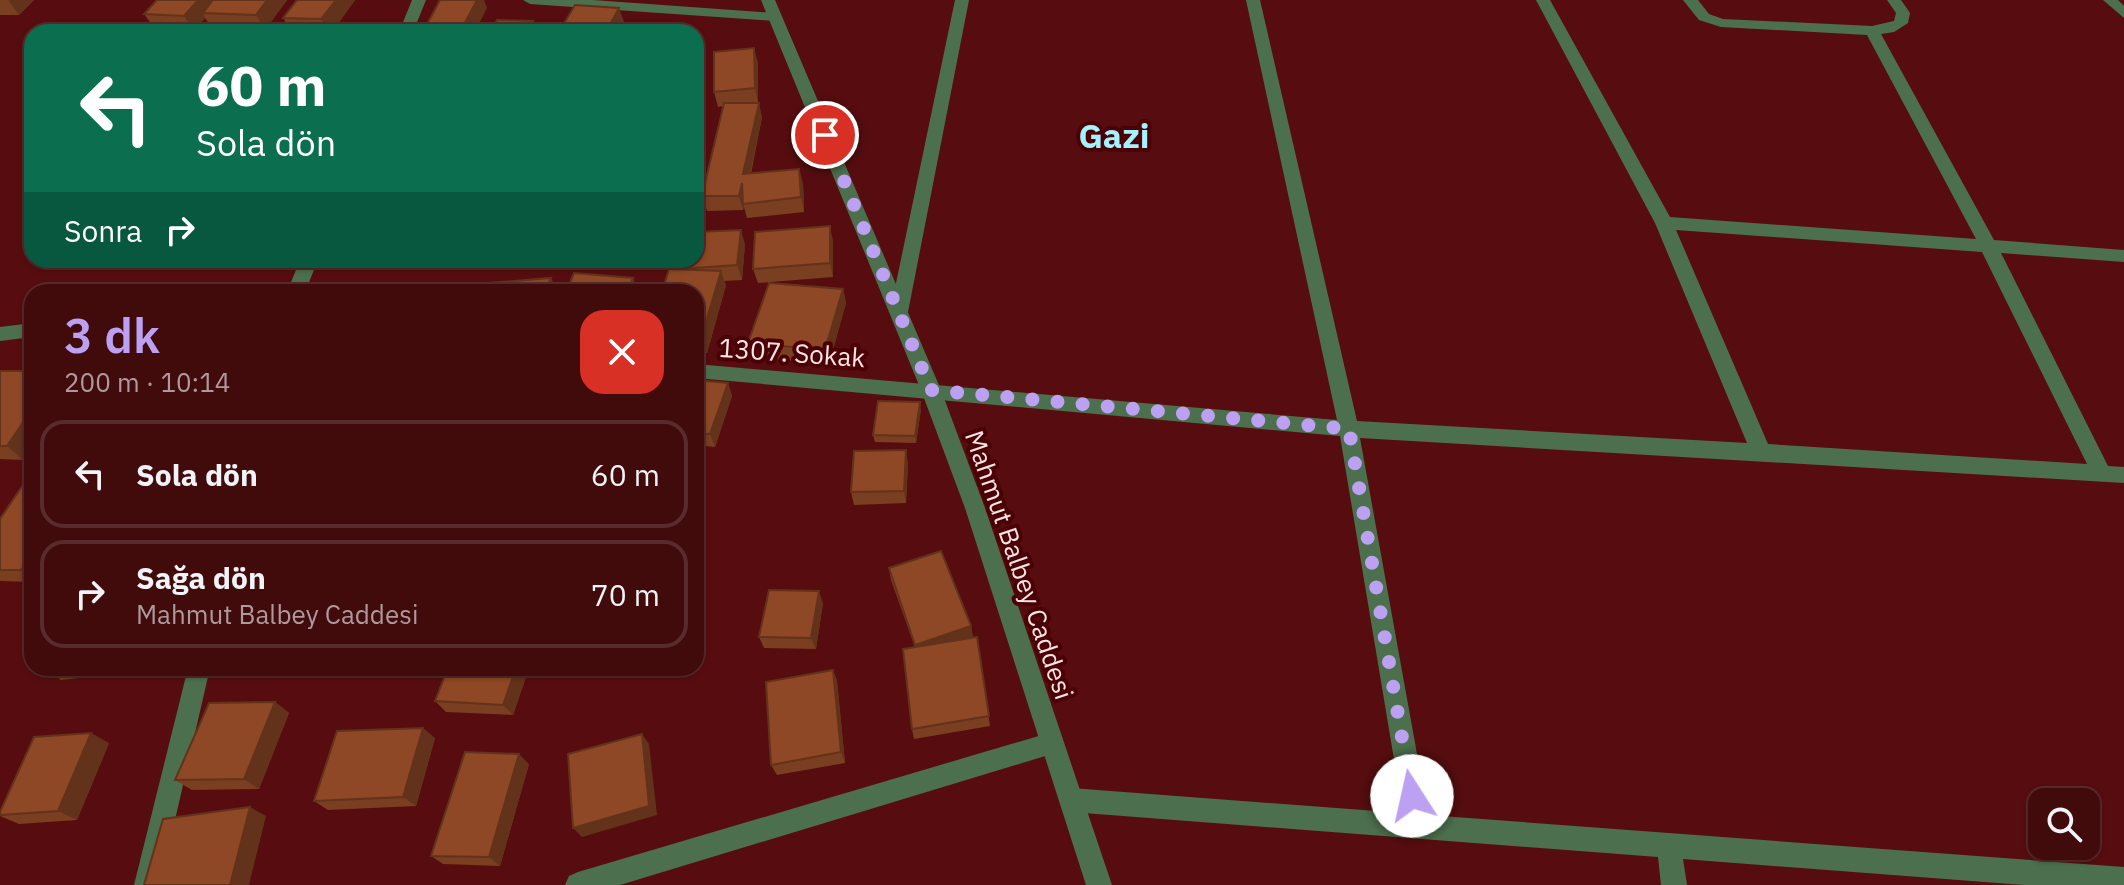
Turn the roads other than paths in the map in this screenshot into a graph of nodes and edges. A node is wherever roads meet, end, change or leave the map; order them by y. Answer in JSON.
{"nodes":[{"id":1,"x":419,"y":0,"type":"edge"},
{"id":2,"x":530,"y":0,"type":"edge"},
{"id":3,"x":962,"y":0,"type":"edge"},
{"id":4,"x":1253,"y":0,"type":"edge"},
{"id":5,"x":1543,"y":0,"type":"edge"},
{"id":6,"x":1690,"y":0,"type":"edge"},
{"id":7,"x":1894,"y":0,"type":"edge"},
{"id":8,"x":2110,"y":0,"type":"edge"},
{"id":9,"x":772,"y":9,"type":"edge"},
{"id":10,"x":2124,"y":14,"type":"edge"},
{"id":11,"x":409,"y":24,"type":"edge"},
{"id":12,"x":1872,"y":31,"type":"junction"},
{"id":13,"x":1664,"y":223,"type":"junction"},
{"id":14,"x":1988,"y":246,"type":"junction"},
{"id":15,"x":2124,"y":256,"type":"edge"},
{"id":16,"x":899,"y":312,"type":"junction"},
{"id":17,"x":24,"y":331,"type":"edge"},
{"id":18,"x":0,"y":334,"type":"edge"},
{"id":19,"x":704,"y":372,"type":"edge"},
{"id":20,"x":931,"y":390,"type":"junction"},
{"id":21,"x":1349,"y":429,"type":"junction"},
{"id":22,"x":1761,"y":452,"type":"junction"},
{"id":23,"x":2102,"y":474,"type":"junction"},
{"id":24,"x":2124,"y":475,"type":"edge"},
{"id":25,"x":197,"y":676,"type":"edge"},
{"id":26,"x":1052,"y":743,"type":"junction"},
{"id":27,"x":1071,"y":800,"type":"junction"},
{"id":28,"x":1418,"y":827,"type":"junction"},
{"id":29,"x":1669,"y":846,"type":"junction"},
{"id":30,"x":2118,"y":881,"type":"edge"},
{"id":31,"x":147,"y":885,"type":"edge"},
{"id":32,"x":578,"y":885,"type":"edge"},
{"id":33,"x":1099,"y":885,"type":"edge"},
{"id":34,"x":1674,"y":885,"type":"edge"}],
"edges":[{"from":1,"to":11,"type":"street"},
{"from":2,"to":9,"type":"street"},
{"from":3,"to":16,"type":"street"},
{"from":4,"to":21,"type":"street"},
{"from":5,"to":13,"type":"street"},
{"from":6,"to":12,"type":"street"},
{"from":7,"to":12,"type":"street"},
{"from":8,"to":10,"type":"street"},
{"from":9,"to":16,"type":"street","name":"Mahmut Balbey Caddesi"},
{"from":12,"to":14,"type":"street"},
{"from":13,"to":14,"type":"street"},
{"from":13,"to":22,"type":"street"},
{"from":14,"to":15,"type":"street"},
{"from":14,"to":23,"type":"street"},
{"from":16,"to":20,"type":"street","name":"Mahmut Balbey Caddesi"},
{"from":17,"to":18,"type":"street"},
{"from":19,"to":20,"type":"street","name":"1307. Sokak"},
{"from":20,"to":21,"type":"street","name":"1307. Sokak"},
{"from":20,"to":26,"type":"street","name":"Mahmut Balbey Caddesi"},
{"from":21,"to":22,"type":"street","name":"1307. Sokak"},
{"from":21,"to":28,"type":"street"},
{"from":22,"to":23,"type":"street","name":"1307. Sokak"},
{"from":23,"to":24,"type":"street","name":"1307. Sokak"},
{"from":25,"to":31,"type":"street"},
{"from":26,"to":27,"type":"street","name":"Mahmut Balbey Caddesi"},
{"from":26,"to":32,"type":"street"},
{"from":27,"to":28,"type":"street"},
{"from":27,"to":33,"type":"street","name":"Mahmut Balbey Caddesi"},
{"from":28,"to":29,"type":"street"},
{"from":29,"to":30,"type":"street"},
{"from":29,"to":34,"type":"street"}]}
